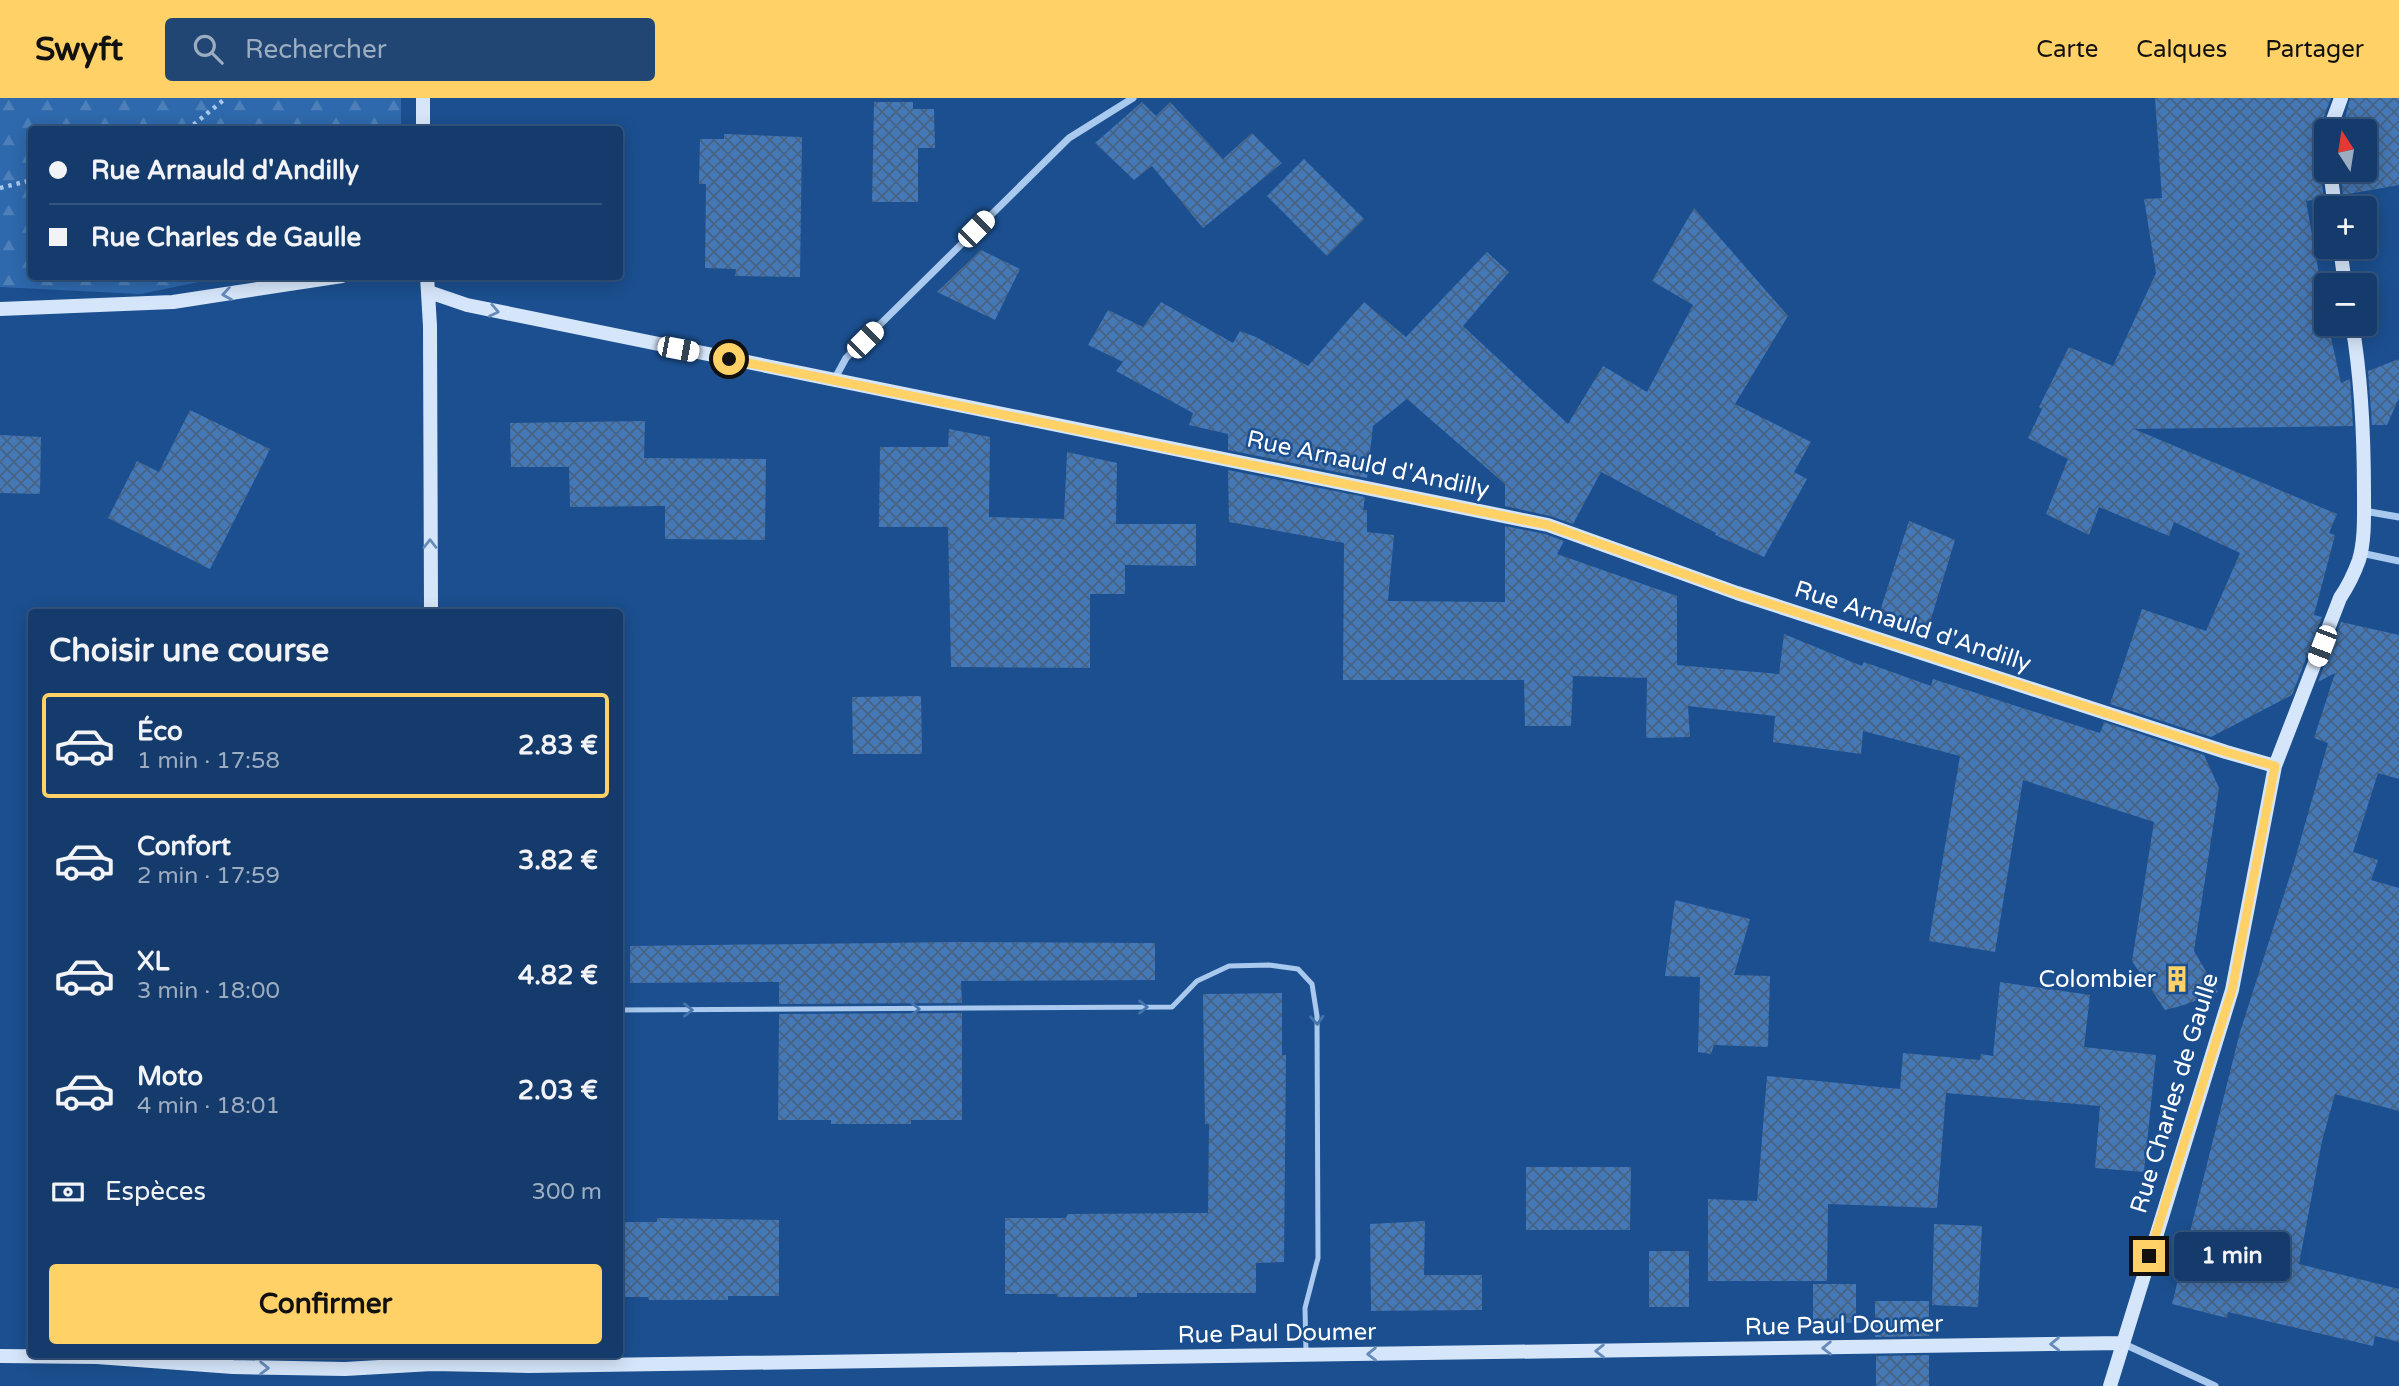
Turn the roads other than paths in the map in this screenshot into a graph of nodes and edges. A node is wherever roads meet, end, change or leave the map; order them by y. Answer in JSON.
{"nodes":[{"id":1,"x":423,"y":98,"type":"edge"},
{"id":2,"x":1133,"y":98,"type":"edge"},
{"id":3,"x":2341,"y":98,"type":"edge"},
{"id":4,"x":2333,"y":119,"type":"edge"},
{"id":5,"x":423,"y":126,"type":"edge"},
{"id":6,"x":316,"y":280,"type":"edge"},
{"id":7,"x":428,"y":280,"type":"edge"},
{"id":8,"x":429,"y":292,"type":"junction"},
{"id":9,"x":0,"y":310,"type":"edge"},
{"id":10,"x":2353,"y":336,"type":"edge"},
{"id":11,"x":833,"y":380,"type":"junction"},
{"id":12,"x":2364,"y":510,"type":"junction"},
{"id":13,"x":2399,"y":517,"type":"edge"},
{"id":14,"x":2360,"y":552,"type":"junction"},
{"id":15,"x":2399,"y":561,"type":"edge"},
{"id":16,"x":431,"y":609,"type":"edge"},
{"id":17,"x":2275,"y":766,"type":"junction"},
{"id":18,"x":623,"y":1010,"type":"edge"},
{"id":19,"x":2123,"y":1343,"type":"junction"},
{"id":20,"x":1306,"y":1355,"type":"junction"},
{"id":21,"x":0,"y":1356,"type":"edge"},
{"id":22,"x":28,"y":1356,"type":"edge"},
{"id":23,"x":111,"y":1358,"type":"edge"},
{"id":24,"x":432,"y":1359,"type":"edge"},
{"id":25,"x":2110,"y":1386,"type":"edge"},
{"id":26,"x":2215,"y":1386,"type":"edge"}],
"edges":[{"from":1,"to":5,"type":"street"},
{"from":2,"to":11,"type":"street"},
{"from":3,"to":4,"type":"street"},
{"from":6,"to":9,"type":"street","one_way":true},
{"from":7,"to":8,"type":"street"},
{"from":8,"to":11,"type":"street","name":"Rue Arnauld d'Andilly","one_way":true},
{"from":16,"to":8,"type":"street","one_way":true},
{"from":10,"to":12,"type":"street","name":"Rue Charles de Gaulle"},
{"from":11,"to":17,"type":"street","name":"Rue Arnauld d'Andilly"},
{"from":12,"to":13,"type":"street"},
{"from":12,"to":14,"type":"street","name":"Rue Charles de Gaulle"},
{"from":14,"to":15,"type":"street"},
{"from":14,"to":17,"type":"street","name":"Rue Charles de Gaulle"},
{"from":17,"to":19,"type":"street","name":"Rue Charles de Gaulle"},
{"from":18,"to":20,"type":"lane","one_way":true},
{"from":19,"to":20,"type":"street","name":"Rue Paul Doumer","one_way":true},
{"from":19,"to":25,"type":"street","name":"Rue Charles de Gaulle"},
{"from":19,"to":26,"type":"street"},
{"from":20,"to":24,"type":"street","name":"Rue Paul Doumer"},
{"from":21,"to":22,"type":"street","name":"Rue Paul Doumer","one_way":true},
{"from":23,"to":24,"type":"street","name":"Rue Paul Doumer","one_way":true}]}
